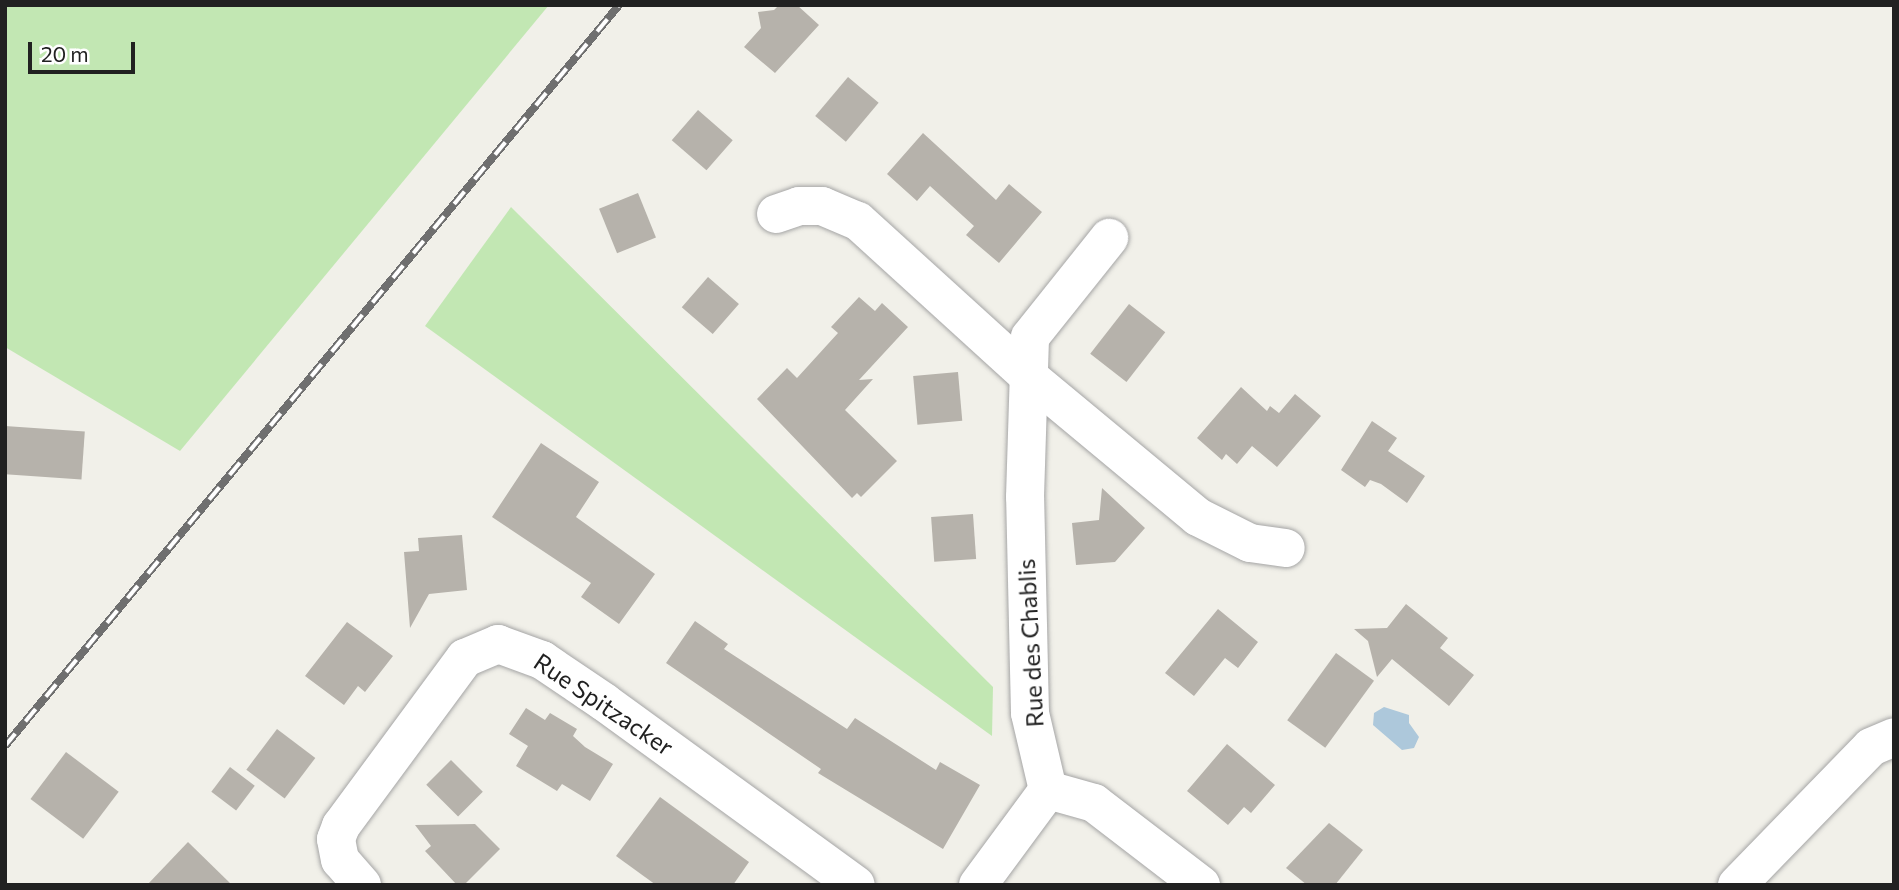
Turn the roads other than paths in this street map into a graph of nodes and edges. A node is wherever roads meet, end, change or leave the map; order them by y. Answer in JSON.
{"nodes":[{"id":1,"x":776,"y":214,"type":"dead end"},
{"id":2,"x":1109,"y":238,"type":"dead end"},
{"id":3,"x":1027,"y":375,"type":"junction"},
{"id":4,"x":1286,"y":548,"type":"dead end"},
{"id":5,"x":1894,"y":737,"type":"edge"},
{"id":6,"x":1048,"y":790,"type":"junction"},
{"id":7,"x":362,"y":885,"type":"edge"},
{"id":8,"x":856,"y":885,"type":"edge"},
{"id":9,"x":978,"y":885,"type":"edge"},
{"id":10,"x":1201,"y":885,"type":"edge"},
{"id":11,"x":1737,"y":885,"type":"edge"}],
"edges":[{"from":1,"to":3,"type":"street"},
{"from":2,"to":3,"type":"street","name":"Rue des Chablis"},
{"from":3,"to":4,"type":"street"},
{"from":3,"to":6,"type":"street","name":"Rue des Chablis"},
{"from":5,"to":11,"type":"street"},
{"from":6,"to":9,"type":"street"},
{"from":6,"to":10,"type":"street"},
{"from":7,"to":8,"type":"street","name":"Rue Spitzacker"}]}
